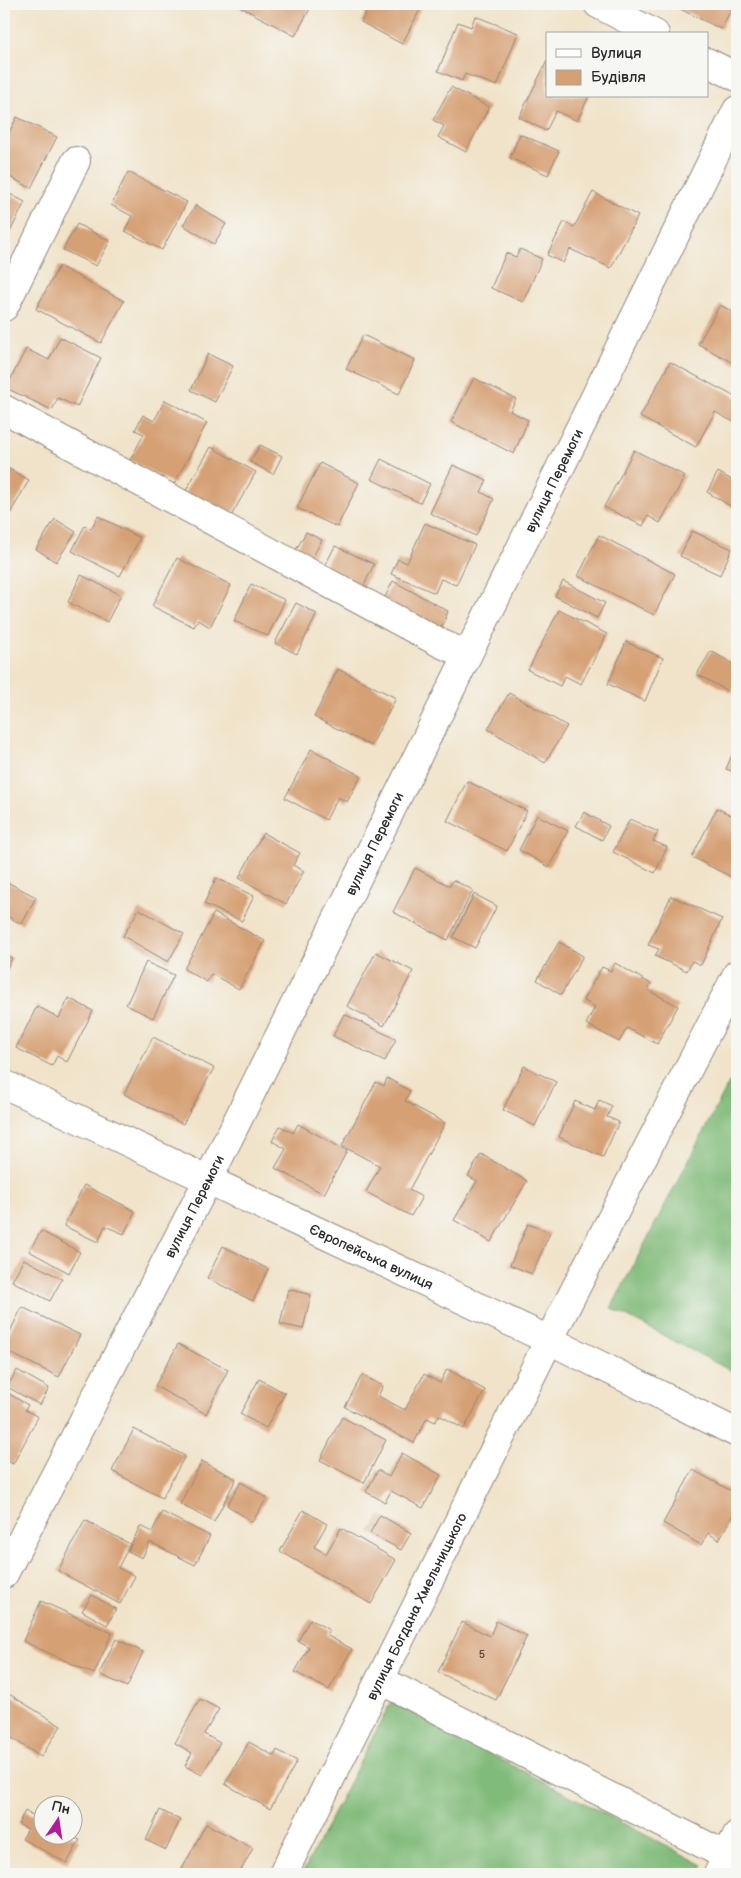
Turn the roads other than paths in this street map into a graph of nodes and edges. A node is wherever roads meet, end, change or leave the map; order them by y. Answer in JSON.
{"nodes":[{"id":1,"x":598,"y":4,"type":"edge"},
{"id":2,"x":651,"y":32,"type":"edge"},
{"id":3,"x":708,"y":62,"type":"edge"},
{"id":4,"x":737,"y":77,"type":"edge"},
{"id":5,"x":737,"y":110,"type":"edge"},
{"id":6,"x":76,"y":161,"type":"dead end"},
{"id":7,"x":4,"y":307,"type":"edge"},
{"id":8,"x":4,"y":410,"type":"edge"},
{"id":9,"x":467,"y":655,"type":"junction"},
{"id":10,"x":737,"y":974,"type":"edge"},
{"id":11,"x":4,"y":1084,"type":"edge"},
{"id":12,"x":208,"y":1180,"type":"junction"},
{"id":13,"x":549,"y":1340,"type":"junction"},
{"id":14,"x":737,"y":1433,"type":"edge"},
{"id":15,"x":4,"y":1574,"type":"edge"},
{"id":16,"x":380,"y":1680,"type":"junction"},
{"id":17,"x":727,"y":1855,"type":"edge"},
{"id":18,"x":283,"y":1874,"type":"edge"}],
"edges":[{"from":1,"to":2,"type":"street"},
{"from":3,"to":4,"type":"street"},
{"from":5,"to":9,"type":"street","name":"вулиця Перемоги"},
{"from":6,"to":7,"type":"street"},
{"from":8,"to":9,"type":"street"},
{"from":9,"to":12,"type":"street","name":"вулиця Перемоги"},
{"from":10,"to":13,"type":"street","name":"вулиця Богдана Хмельницького"},
{"from":11,"to":12,"type":"street","name":"Європейська вулиця"},
{"from":12,"to":13,"type":"street","name":"Європейська вулиця"},
{"from":12,"to":15,"type":"street","name":"вулиця Перемоги"},
{"from":13,"to":14,"type":"street","name":"Європейська вулиця"},
{"from":13,"to":16,"type":"street","name":"вулиця Богдана Хмельницького"},
{"from":16,"to":17,"type":"street"},
{"from":16,"to":18,"type":"street","name":"вулиця Богдана Хмельницького"}]}
